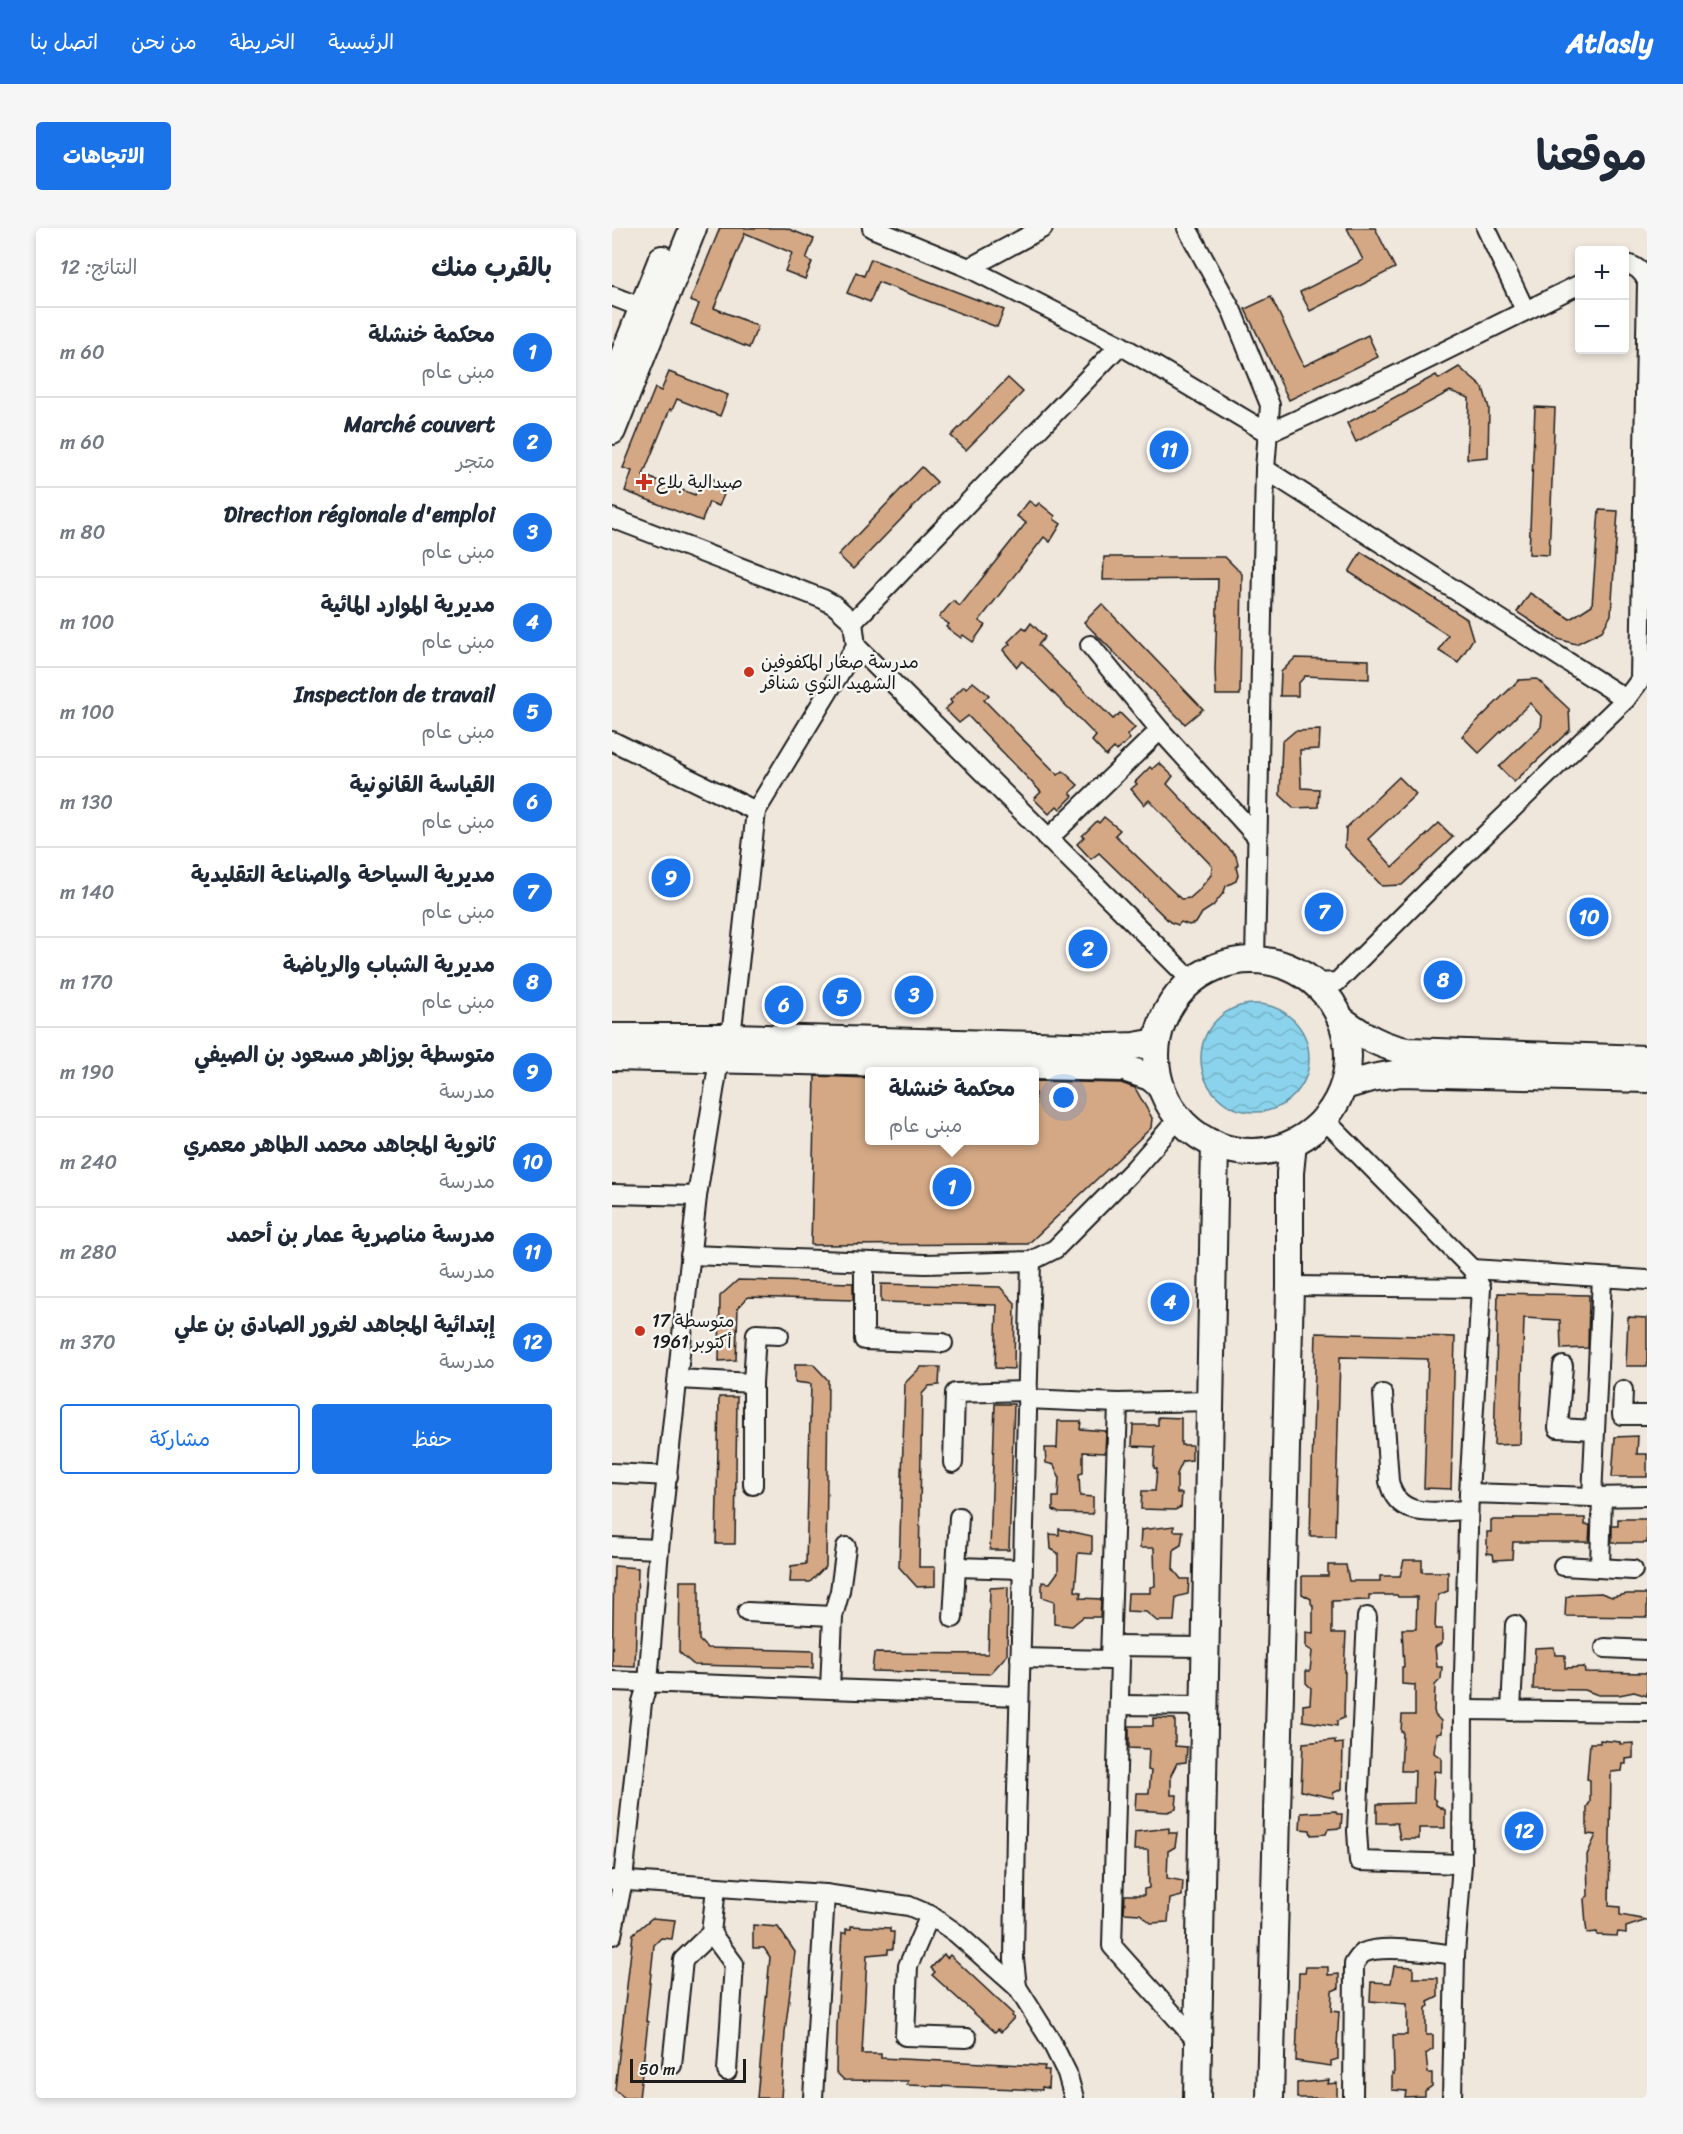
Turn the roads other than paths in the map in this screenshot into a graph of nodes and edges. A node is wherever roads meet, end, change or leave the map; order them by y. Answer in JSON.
{"nodes":[{"id":1,"x":674,"y":228,"type":"edge"},
{"id":2,"x":693,"y":228,"type":"edge"},
{"id":3,"x":872,"y":228,"type":"edge"},
{"id":4,"x":1044,"y":228,"type":"edge"},
{"id":5,"x":1187,"y":228,"type":"edge"},
{"id":6,"x":1486,"y":228,"type":"edge"},
{"id":7,"x":1629,"y":265,"type":"edge"},
{"id":8,"x":669,"y":268,"type":"junction"},
{"id":9,"x":969,"y":268,"type":"junction"},
{"id":10,"x":1575,"y":286,"type":"edge"},
{"id":11,"x":612,"y":296,"type":"edge"},
{"id":12,"x":643,"y":308,"type":"junction"},
{"id":13,"x":1525,"y":310,"type":"junction"},
{"id":14,"x":1120,"y":345,"type":"junction"},
{"id":15,"x":617,"y":383,"type":"edge"},
{"id":16,"x":612,"y":431,"type":"edge"},
{"id":17,"x":1268,"y":433,"type":"junction"},
{"id":18,"x":1265,"y":469,"type":"junction"},
{"id":19,"x":612,"y":518,"type":"edge"},
{"id":20,"x":853,"y":622,"type":"junction"},
{"id":21,"x":1090,"y":645,"type":"dead end"},
{"id":22,"x":856,"y":646,"type":"junction"},
{"id":23,"x":1626,"y":699,"type":"junction"},
{"id":24,"x":1160,"y":730,"type":"junction"},
{"id":25,"x":612,"y":741,"type":"edge"},
{"id":26,"x":756,"y":811,"type":"junction"},
{"id":27,"x":1257,"y":837,"type":"junction"},
{"id":28,"x":1048,"y":839,"type":"junction"},
{"id":29,"x":1255,"y":960,"type":"junction"},
{"id":30,"x":1192,"y":981,"type":"junction"},
{"id":31,"x":1316,"y":983,"type":"junction"},
{"id":32,"x":1342,"y":1020,"type":"junction"},
{"id":33,"x":612,"y":1037,"type":"edge"},
{"id":34,"x":731,"y":1037,"type":"junction"},
{"id":35,"x":1157,"y":1042,"type":"junction"},
{"id":36,"x":612,"y":1057,"type":"edge"},
{"id":37,"x":1647,"y":1059,"type":"edge"},
{"id":38,"x":719,"y":1060,"type":"junction"},
{"id":39,"x":1647,"y":1079,"type":"edge"},
{"id":40,"x":1160,"y":1085,"type":"junction"},
{"id":41,"x":1344,"y":1086,"type":"junction"},
{"id":42,"x":1179,"y":1118,"type":"junction"},
{"id":43,"x":1325,"y":1120,"type":"junction"},
{"id":44,"x":1293,"y":1143,"type":"junction"},
{"id":45,"x":1215,"y":1144,"type":"junction"},
{"id":46,"x":612,"y":1194,"type":"edge"},
{"id":47,"x":697,"y":1196,"type":"junction"},
{"id":48,"x":690,"y":1256,"type":"junction"},
{"id":49,"x":1031,"y":1261,"type":"junction"},
{"id":50,"x":864,"y":1262,"type":"junction"},
{"id":51,"x":1472,"y":1269,"type":"junction"},
{"id":52,"x":1602,"y":1278,"type":"junction"},
{"id":53,"x":1647,"y":1280,"type":"edge"},
{"id":54,"x":1290,"y":1286,"type":"junction"},
{"id":55,"x":1480,"y":1288,"type":"junction"},
{"id":56,"x":779,"y":1335,"type":"dead end"},
{"id":57,"x":943,"y":1343,"type":"dead end"},
{"id":58,"x":1563,"y":1366,"type":"dead end"},
{"id":59,"x":678,"y":1379,"type":"junction"},
{"id":60,"x":753,"y":1383,"type":"junction"},
{"id":61,"x":1623,"y":1390,"type":"dead end"},
{"id":62,"x":1383,"y":1394,"type":"dead end"},
{"id":63,"x":1027,"y":1395,"type":"junction"},
{"id":64,"x":1211,"y":1401,"type":"junction"},
{"id":65,"x":1118,"y":1403,"type":"junction"},
{"id":66,"x":1647,"y":1415,"type":"edge"},
{"id":67,"x":1595,"y":1430,"type":"junction"},
{"id":68,"x":953,"y":1463,"type":"dead end"},
{"id":69,"x":612,"y":1473,"type":"edge"},
{"id":70,"x":668,"y":1476,"type":"junction"},
{"id":71,"x":753,"y":1485,"type":"dead end"},
{"id":72,"x":1647,"y":1496,"type":"edge"},
{"id":73,"x":1597,"y":1497,"type":"junction"},
{"id":74,"x":1468,"y":1502,"type":"junction"},
{"id":75,"x":959,"y":1517,"type":"dead end"},
{"id":76,"x":612,"y":1547,"type":"edge"},
{"id":77,"x":846,"y":1547,"type":"dead end"},
{"id":78,"x":659,"y":1549,"type":"junction"},
{"id":79,"x":1563,"y":1566,"type":"dead end"},
{"id":80,"x":956,"y":1567,"type":"junction"},
{"id":81,"x":1600,"y":1568,"type":"junction"},
{"id":82,"x":1022,"y":1569,"type":"junction"},
{"id":83,"x":1633,"y":1570,"type":"dead end"},
{"id":84,"x":747,"y":1612,"type":"dead end"},
{"id":85,"x":833,"y":1616,"type":"junction"},
{"id":86,"x":1367,"y":1617,"type":"dead end"},
{"id":87,"x":953,"y":1618,"type":"dead end"},
{"id":88,"x":1515,"y":1625,"type":"dead end"},
{"id":89,"x":1206,"y":1647,"type":"junction"},
{"id":90,"x":1605,"y":1648,"type":"dead end"},
{"id":91,"x":1647,"y":1650,"type":"edge"},
{"id":92,"x":1115,"y":1653,"type":"junction"},
{"id":93,"x":1020,"y":1658,"type":"junction"},
{"id":94,"x":612,"y":1681,"type":"edge"},
{"id":95,"x":648,"y":1682,"type":"junction"},
{"id":96,"x":830,"y":1689,"type":"junction"},
{"id":97,"x":1018,"y":1696,"type":"junction"},
{"id":98,"x":1119,"y":1705,"type":"junction"},
{"id":99,"x":1205,"y":1706,"type":"junction"},
{"id":100,"x":1463,"y":1710,"type":"junction"},
{"id":101,"x":1511,"y":1711,"type":"junction"},
{"id":102,"x":1647,"y":1712,"type":"edge"},
{"id":103,"x":1462,"y":1864,"type":"junction"},
{"id":104,"x":618,"y":1880,"type":"edge"},
{"id":105,"x":716,"y":1888,"type":"junction"},
{"id":106,"x":825,"y":1894,"type":"junction"},
{"id":107,"x":930,"y":1916,"type":"junction"},
{"id":108,"x":711,"y":1934,"type":"junction"},
{"id":109,"x":612,"y":1935,"type":"edge"},
{"id":110,"x":1455,"y":1955,"type":"junction"},
{"id":111,"x":1017,"y":1987,"type":"junction"},
{"id":112,"x":967,"y":2038,"type":"dead end"},
{"id":113,"x":1198,"y":2042,"type":"junction"},
{"id":114,"x":672,"y":2066,"type":"dead end"},
{"id":115,"x":727,"y":2071,"type":"dead end"},
{"id":116,"x":813,"y":2098,"type":"edge"},
{"id":117,"x":1074,"y":2098,"type":"edge"},
{"id":118,"x":1197,"y":2098,"type":"edge"},
{"id":119,"x":1270,"y":2098,"type":"edge"},
{"id":120,"x":1353,"y":2098,"type":"edge"},
{"id":121,"x":1452,"y":2098,"type":"edge"}],
"edges":[{"from":1,"to":8,"type":"main road"},
{"from":2,"to":8,"type":"main road"},
{"from":3,"to":9,"type":"street"},
{"from":4,"to":9,"type":"street"},
{"from":5,"to":17,"type":"street"},
{"from":6,"to":13,"type":"street"},
{"from":7,"to":23,"type":"street"},
{"from":8,"to":12,"type":"main road"},
{"from":8,"to":15,"type":"main road"},
{"from":9,"to":14,"type":"street"},
{"from":10,"to":13,"type":"street"},
{"from":11,"to":12,"type":"street"},
{"from":12,"to":15,"type":"main road"},
{"from":13,"to":17,"type":"street"},
{"from":14,"to":17,"type":"street"},
{"from":14,"to":20,"type":"street"},
{"from":15,"to":16,"type":"main road"},
{"from":17,"to":18,"type":"street"},
{"from":18,"to":23,"type":"street"},
{"from":18,"to":27,"type":"street"},
{"from":19,"to":20,"type":"street"},
{"from":20,"to":22,"type":"street"},
{"from":21,"to":24,"type":"street"},
{"from":22,"to":26,"type":"street"},
{"from":22,"to":28,"type":"street"},
{"from":23,"to":31,"type":"street"},
{"from":24,"to":27,"type":"street"},
{"from":24,"to":28,"type":"street"},
{"from":25,"to":26,"type":"street"},
{"from":26,"to":34,"type":"street"},
{"from":27,"to":29,"type":"street"},
{"from":28,"to":30,"type":"street"},
{"from":29,"to":30,"type":"main road"},
{"from":29,"to":31,"type":"main road"},
{"from":30,"to":35,"type":"main road"},
{"from":31,"to":32,"type":"main road"},
{"from":32,"to":37,"type":"main road"},
{"from":32,"to":41,"type":"main road"},
{"from":33,"to":34,"type":"main road"},
{"from":34,"to":35,"type":"main road"},
{"from":34,"to":38,"type":"street"},
{"from":35,"to":40,"type":"main road"},
{"from":36,"to":38,"type":"main road"},
{"from":38,"to":40,"type":"main road"},
{"from":38,"to":47,"type":"street"},
{"from":39,"to":41,"type":"main road"},
{"from":40,"to":42,"type":"main road"},
{"from":41,"to":43,"type":"main road"},
{"from":42,"to":45,"type":"main road"},
{"from":42,"to":49,"type":"street"},
{"from":43,"to":44,"type":"main road"},
{"from":43,"to":51,"type":"street"},
{"from":44,"to":45,"type":"main road"},
{"from":44,"to":54,"type":"main road"},
{"from":45,"to":64,"type":"main road"},
{"from":46,"to":47,"type":"street"},
{"from":47,"to":48,"type":"street"},
{"from":48,"to":50,"type":"street"},
{"from":48,"to":59,"type":"street"},
{"from":49,"to":50,"type":"street"},
{"from":49,"to":63,"type":"street"},
{"from":50,"to":57,"type":"street"},
{"from":51,"to":52,"type":"street"},
{"from":51,"to":55,"type":"street"},
{"from":52,"to":53,"type":"street"},
{"from":52,"to":67,"type":"street"},
{"from":54,"to":55,"type":"street"},
{"from":54,"to":119,"type":"main road"},
{"from":55,"to":74,"type":"street"},
{"from":56,"to":60,"type":"street"},
{"from":58,"to":67,"type":"street"},
{"from":59,"to":60,"type":"street"},
{"from":59,"to":70,"type":"street"},
{"from":60,"to":71,"type":"street"},
{"from":61,"to":66,"type":"street"},
{"from":62,"to":74,"type":"street"},
{"from":63,"to":65,"type":"street"},
{"from":63,"to":68,"type":"street"},
{"from":63,"to":82,"type":"street"},
{"from":64,"to":65,"type":"street"},
{"from":64,"to":89,"type":"main road"},
{"from":65,"to":92,"type":"street"},
{"from":67,"to":73,"type":"street"},
{"from":69,"to":70,"type":"street"},
{"from":70,"to":78,"type":"street"},
{"from":72,"to":73,"type":"street"},
{"from":73,"to":74,"type":"street"},
{"from":73,"to":81,"type":"street"},
{"from":74,"to":100,"type":"street"},
{"from":75,"to":80,"type":"street"},
{"from":76,"to":78,"type":"street"},
{"from":77,"to":85,"type":"street"},
{"from":78,"to":95,"type":"street"},
{"from":79,"to":81,"type":"street"},
{"from":80,"to":82,"type":"street"},
{"from":80,"to":87,"type":"street"},
{"from":81,"to":83,"type":"street"},
{"from":82,"to":93,"type":"street"},
{"from":84,"to":85,"type":"street"},
{"from":85,"to":96,"type":"street"},
{"from":86,"to":103,"type":"street"},
{"from":88,"to":101,"type":"street"},
{"from":89,"to":92,"type":"street"},
{"from":89,"to":99,"type":"main road"},
{"from":90,"to":91,"type":"street"},
{"from":92,"to":93,"type":"street"},
{"from":92,"to":98,"type":"street"},
{"from":93,"to":97,"type":"street"},
{"from":94,"to":95,"type":"street"},
{"from":95,"to":96,"type":"street"},
{"from":95,"to":104,"type":"street"},
{"from":96,"to":97,"type":"street"},
{"from":97,"to":111,"type":"street"},
{"from":98,"to":99,"type":"street"},
{"from":98,"to":113,"type":"street"},
{"from":99,"to":113,"type":"main road"},
{"from":100,"to":101,"type":"street"},
{"from":100,"to":103,"type":"street"},
{"from":101,"to":102,"type":"street"},
{"from":103,"to":110,"type":"street"},
{"from":104,"to":105,"type":"street"},
{"from":104,"to":109,"type":"street"},
{"from":105,"to":106,"type":"street"},
{"from":105,"to":108,"type":"street"},
{"from":106,"to":107,"type":"street"},
{"from":106,"to":116,"type":"street"},
{"from":107,"to":111,"type":"street"},
{"from":107,"to":112,"type":"street"},
{"from":108,"to":114,"type":"street"},
{"from":108,"to":115,"type":"street"},
{"from":110,"to":120,"type":"street"},
{"from":110,"to":121,"type":"street"},
{"from":111,"to":117,"type":"street"},
{"from":113,"to":118,"type":"main road"}]}
